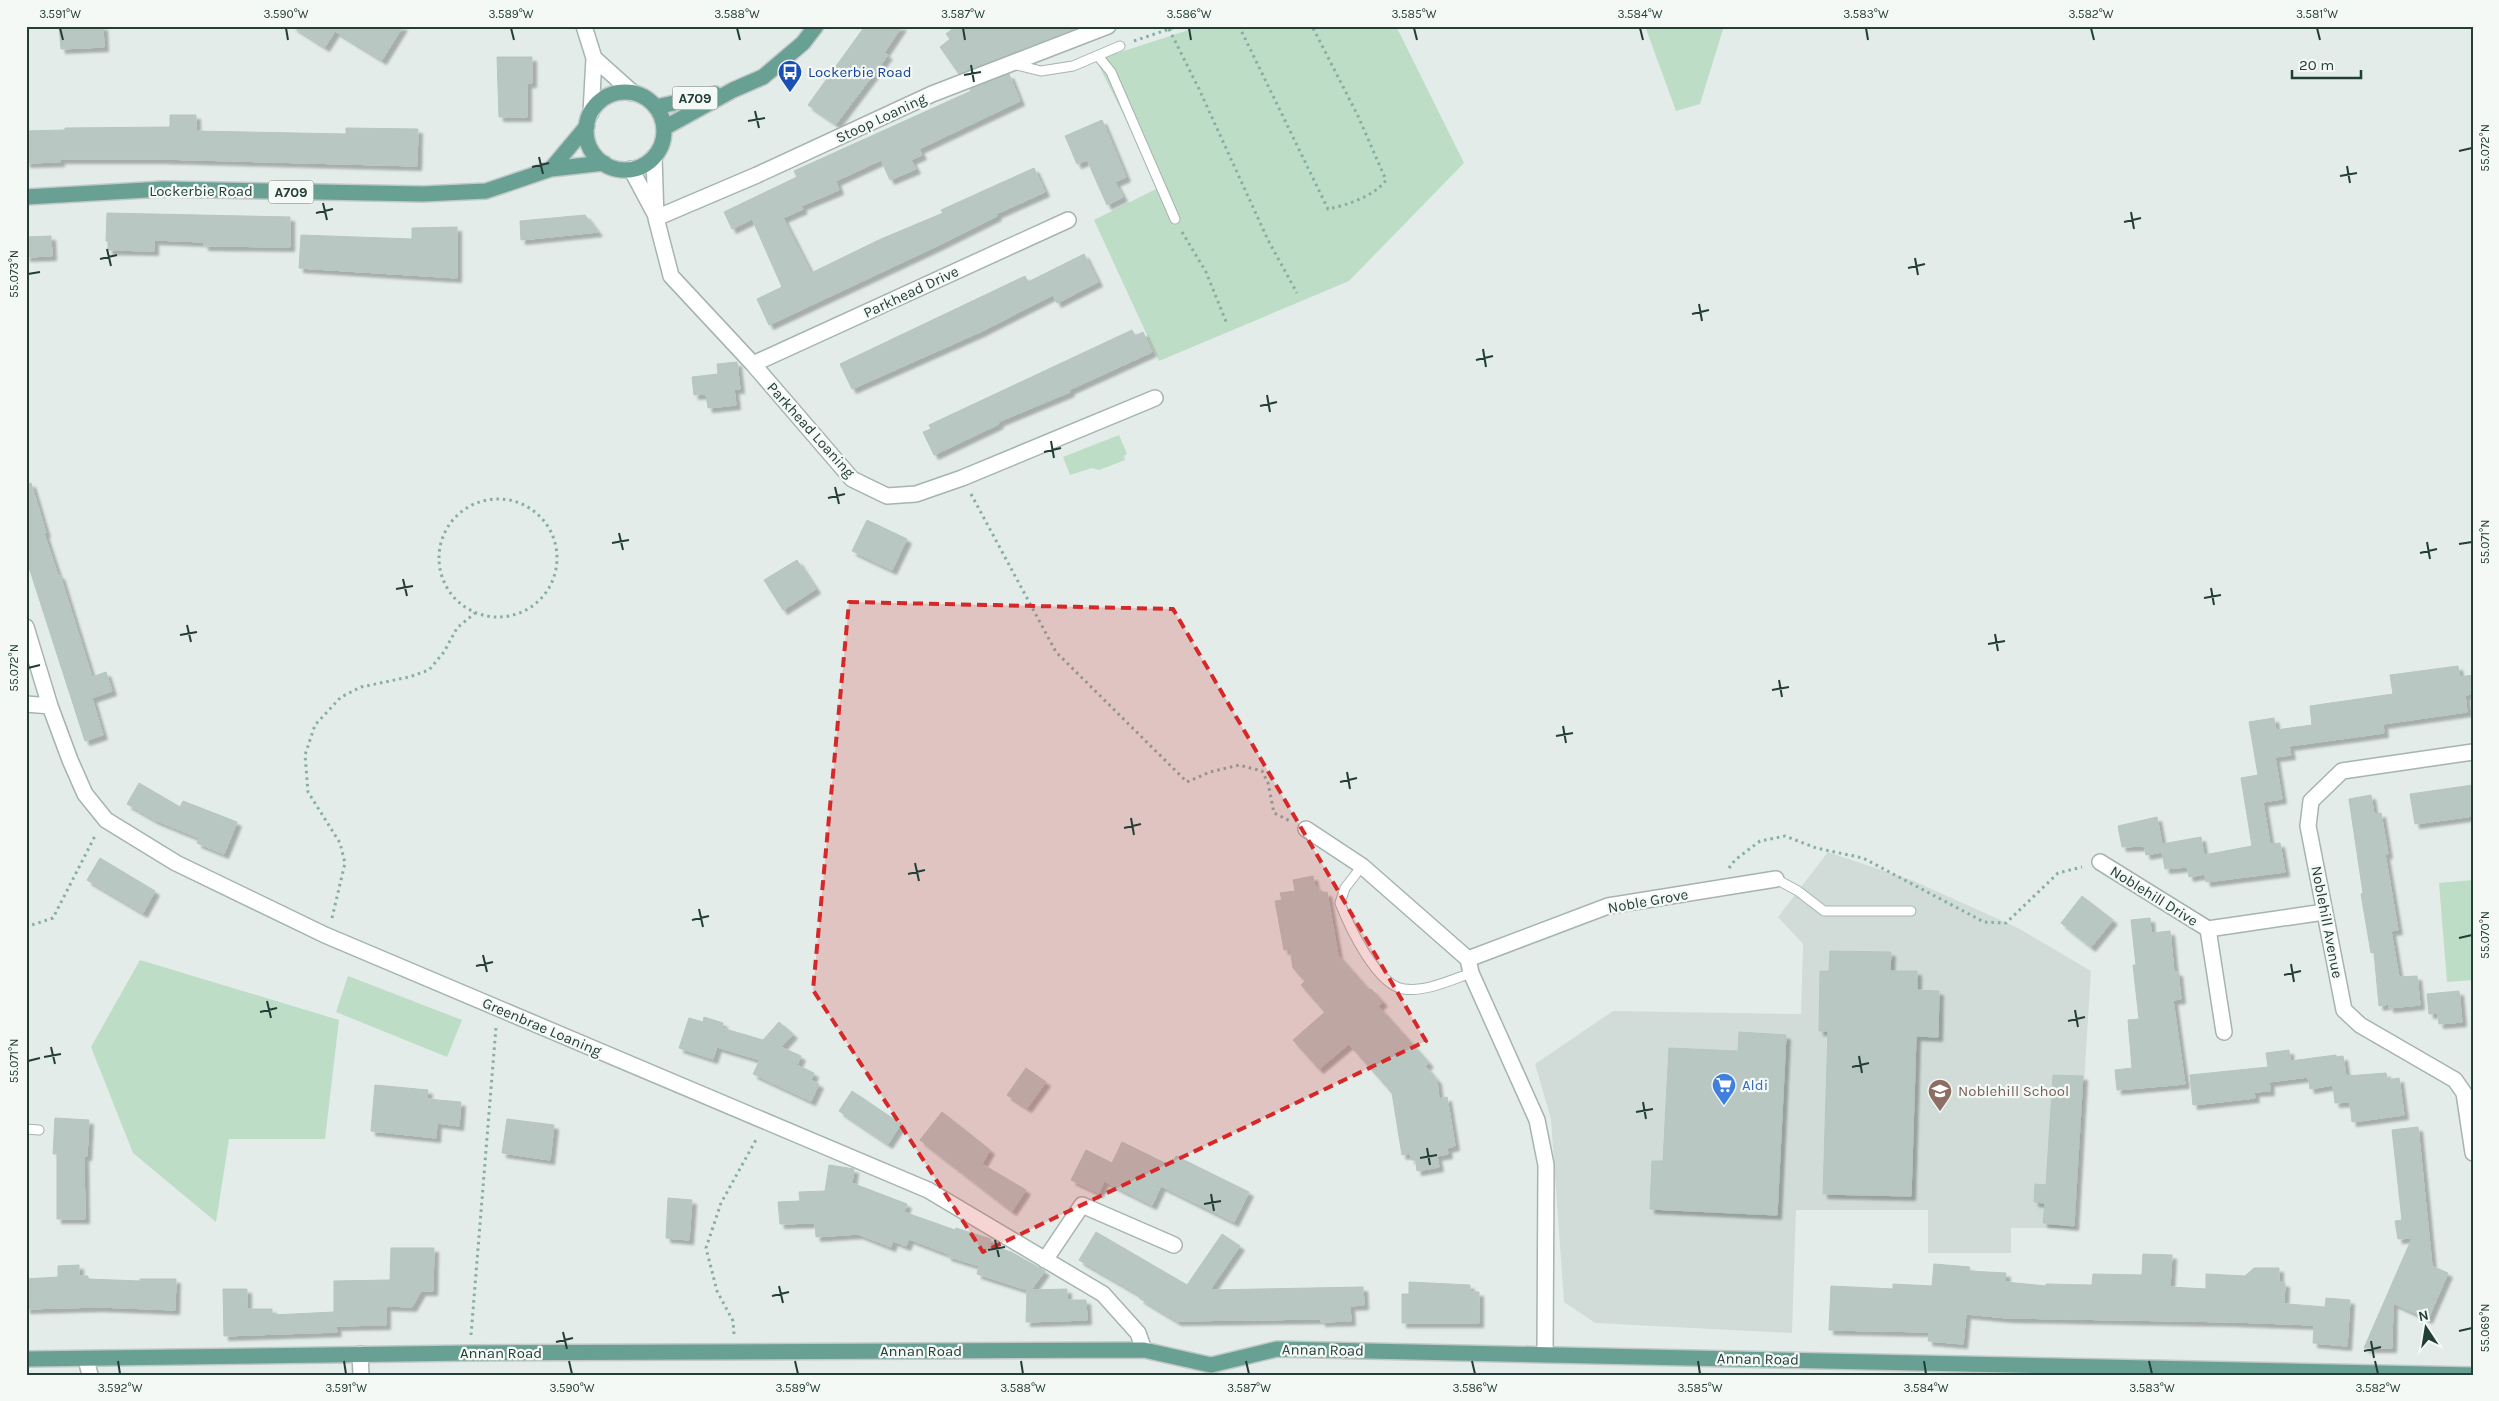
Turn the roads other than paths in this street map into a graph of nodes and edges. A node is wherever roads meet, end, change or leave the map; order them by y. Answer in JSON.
{"nodes":[{"id":1,"x":584,"y":26,"type":"edge"},
{"id":2,"x":816,"y":26,"type":"edge"},
{"id":3,"x":1108,"y":26,"type":"edge"},
{"id":4,"x":1120,"y":46,"type":"road end"},
{"id":5,"x":1098,"y":56,"type":"junction"},
{"id":6,"x":594,"y":58,"type":"junction"},
{"id":7,"x":1011,"y":63,"type":"junction"},
{"id":8,"x":734,"y":90,"type":"junction"},
{"id":9,"x":633,"y":92,"type":"junction"},
{"id":10,"x":656,"y":107,"type":"junction"},
{"id":11,"x":589,"y":120,"type":"junction"},
{"id":12,"x":664,"y":128,"type":"junction"},
{"id":13,"x":654,"y":157,"type":"junction"},
{"id":14,"x":604,"y":163,"type":"junction"},
{"id":15,"x":551,"y":169,"type":"junction"},
{"id":16,"x":631,"y":169,"type":"junction"},
{"id":17,"x":26,"y":197,"type":"edge"},
{"id":18,"x":656,"y":218,"type":"junction"},
{"id":19,"x":1174,"y":219,"type":"road end"},
{"id":20,"x":1068,"y":220,"type":"dead end"},
{"id":21,"x":753,"y":364,"type":"junction"},
{"id":22,"x":1154,"y":398,"type":"dead end"},
{"id":23,"x":26,"y":627,"type":"edge"},
{"id":24,"x":26,"y":704,"type":"edge"},
{"id":25,"x":50,"y":706,"type":"junction"},
{"id":26,"x":2473,"y":752,"type":"edge"},
{"id":27,"x":1306,"y":829,"type":"road end"},
{"id":28,"x":2100,"y":862,"type":"road end"},
{"id":29,"x":1362,"y":866,"type":"junction"},
{"id":30,"x":1776,"y":879,"type":"joint"},
{"id":31,"x":1911,"y":911,"type":"dead end"},
{"id":32,"x":2324,"y":912,"type":"junction"},
{"id":33,"x":2208,"y":930,"type":"junction"},
{"id":34,"x":1469,"y":966,"type":"junction"},
{"id":35,"x":2224,"y":1032,"type":"dead end"},
{"id":36,"x":26,"y":1129,"type":"edge"},
{"id":37,"x":38,"y":1130,"type":"dead end"},
{"id":38,"x":2472,"y":1148,"type":"edge"},
{"id":39,"x":1174,"y":1245,"type":"dead end"},
{"id":40,"x":1045,"y":1260,"type":"junction"},
{"id":41,"x":1144,"y":1350,"type":"junction"},
{"id":42,"x":360,"y":1354,"type":"junction"},
{"id":43,"x":1545,"y":1354,"type":"junction"},
{"id":44,"x":26,"y":1359,"type":"edge"},
{"id":45,"x":86,"y":1359,"type":"junction"},
{"id":46,"x":1214,"y":1370,"type":"edge"},
{"id":47,"x":90,"y":1375,"type":"edge"},
{"id":48,"x":361,"y":1375,"type":"edge"},
{"id":49,"x":2472,"y":1375,"type":"edge"}],
"edges":[{"from":1,"to":6,"type":"street"},
{"from":2,"to":8,"type":"main road","number":"A709"},
{"from":3,"to":7,"type":"street","name":"Stoop Loaning"},
{"from":4,"to":5,"type":"lane"},
{"from":5,"to":7,"type":"lane"},
{"from":5,"to":19,"type":"lane"},
{"from":6,"to":9,"type":"street"},
{"from":6,"to":11,"type":"street"},
{"from":7,"to":18,"type":"street","name":"Stoop Loaning"},
{"from":8,"to":10,"type":"main road","number":"A709"},
{"from":8,"to":12,"type":"main road","number":"A709"},
{"from":9,"to":10,"type":"main road","number":"A709"},
{"from":9,"to":11,"type":"main road"},
{"from":10,"to":12,"type":"main road","number":"A709"},
{"from":11,"to":14,"type":"main road"},
{"from":11,"to":15,"type":"main road"},
{"from":12,"to":13,"type":"main road","number":"A709"},
{"from":13,"to":16,"type":"main road"},
{"from":13,"to":18,"type":"street","name":"Parkhead Loaning"},
{"from":14,"to":15,"type":"main road","name":"Lockerbie Road","number":"A709"},
{"from":14,"to":16,"type":"main road","number":"A709"},
{"from":15,"to":17,"type":"main road","name":"Lockerbie Road","number":"A709"},
{"from":16,"to":18,"type":"street","name":"Parkhead Loaning"},
{"from":18,"to":21,"type":"street","name":"Parkhead Loaning"},
{"from":20,"to":21,"type":"street","name":"Parkhead Drive"},
{"from":21,"to":22,"type":"street","name":"Parkhead Loaning"},
{"from":23,"to":25,"type":"street","name":"Greenbrae Loaning"},
{"from":24,"to":25,"type":"street"},
{"from":25,"to":40,"type":"street","name":"Greenbrae Loaning"},
{"from":26,"to":32,"type":"street","name":"Noblehill Avenue"},
{"from":27,"to":29,"type":"street"},
{"from":28,"to":33,"type":"street","name":"Noblehill Drive"},
{"from":29,"to":34,"type":"street"},
{"from":29,"to":34,"type":"lane"},
{"from":30,"to":31,"type":"lane"},
{"from":30,"to":34,"type":"street","name":"Noble Grove"},
{"from":32,"to":33,"type":"street","name":"Noblehill Drive"},
{"from":32,"to":38,"type":"street","name":"Noblehill Avenue"},
{"from":33,"to":35,"type":"street","name":"Noblehill Drive"},
{"from":34,"to":43,"type":"street"},
{"from":36,"to":37,"type":"lane"},
{"from":39,"to":40,"type":"street"},
{"from":40,"to":41,"type":"street","name":"Greenbrae Loaning"},
{"from":41,"to":42,"type":"main road","name":"Annan Road"},
{"from":41,"to":46,"type":"main road","name":"Annan Road"},
{"from":42,"to":45,"type":"main road","name":"Annan Road"},
{"from":42,"to":48,"type":"street"},
{"from":43,"to":46,"type":"main road","name":"Annan Road"},
{"from":43,"to":49,"type":"main road","name":"Annan Road"},
{"from":44,"to":45,"type":"main road","name":"Annan Road"},
{"from":45,"to":47,"type":"street"}]}
